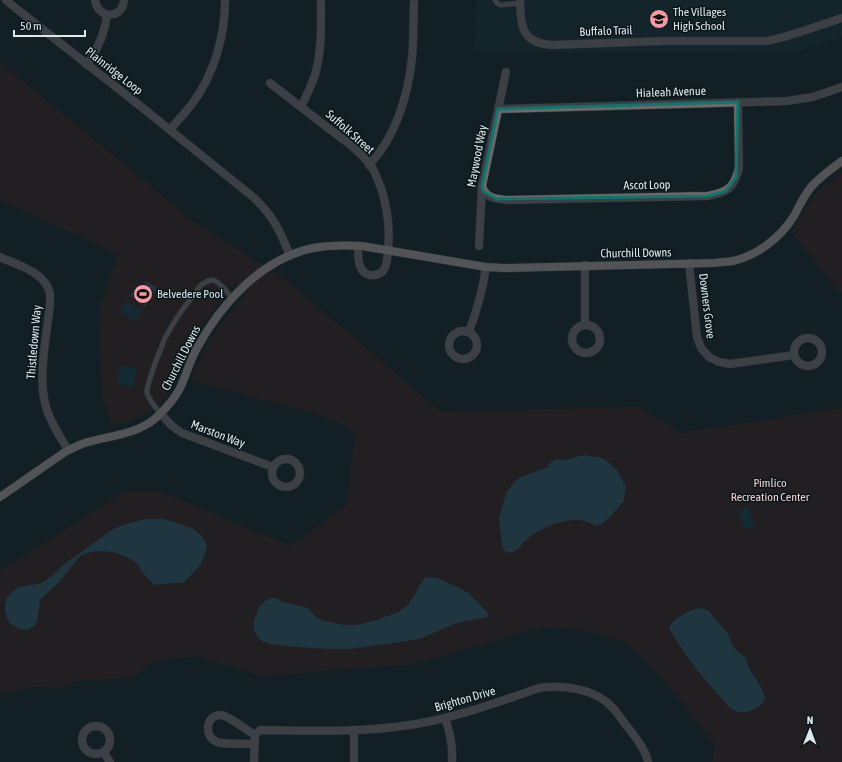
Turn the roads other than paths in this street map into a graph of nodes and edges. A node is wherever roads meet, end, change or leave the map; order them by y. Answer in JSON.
{"nodes":[{"id":1,"x":6,"y":0,"type":"edge"},
{"id":2,"x":95,"y":0,"type":"edge"},
{"id":3,"x":124,"y":0,"type":"edge"},
{"id":4,"x":225,"y":0,"type":"edge"},
{"id":5,"x":321,"y":0,"type":"edge"},
{"id":6,"x":414,"y":0,"type":"edge"},
{"id":7,"x":495,"y":0,"type":"edge"},
{"id":8,"x":520,"y":2,"type":"edge"},
{"id":9,"x":107,"y":15,"type":"junction"},
{"id":10,"x":842,"y":18,"type":"edge"},
{"id":11,"x":87,"y":65,"type":"junction"},
{"id":12,"x":506,"y":72,"type":"dead end"},
{"id":13,"x":270,"y":83,"type":"dead end"},
{"id":14,"x":842,"y":87,"type":"edge"},
{"id":15,"x":738,"y":102,"type":"junction"},
{"id":16,"x":301,"y":107,"type":"junction"},
{"id":17,"x":498,"y":109,"type":"junction"},
{"id":18,"x":170,"y":130,"type":"junction"},
{"id":19,"x":842,"y":161,"type":"edge"},
{"id":20,"x":369,"y":165,"type":"junction"},
{"id":21,"x":482,"y":186,"type":"junction"},
{"id":22,"x":358,"y":246,"type":"junction"},
{"id":23,"x":479,"y":246,"type":"dead end"},
{"id":24,"x":388,"y":250,"type":"junction"},
{"id":25,"x":290,"y":256,"type":"junction"},
{"id":26,"x":0,"y":257,"type":"edge"},
{"id":27,"x":689,"y":264,"type":"junction"},
{"id":28,"x":585,"y":265,"type":"junction"},
{"id":29,"x":486,"y":267,"type":"junction"},
{"id":30,"x":232,"y":298,"type":"junction"},
{"id":31,"x":585,"y":325,"type":"dead end"},
{"id":32,"x":469,"y":332,"type":"dead end"},
{"id":33,"x":794,"y":355,"type":"dead end"},
{"id":34,"x":161,"y":414,"type":"junction"},
{"id":35,"x":68,"y":450,"type":"junction"},
{"id":36,"x":273,"y":467,"type":"dead end"},
{"id":37,"x":0,"y":497,"type":"edge"},
{"id":38,"x":445,"y":718,"type":"junction"},
{"id":39,"x":354,"y":730,"type":"junction"},
{"id":40,"x":254,"y":739,"type":"junction"},
{"id":41,"x":104,"y":753,"type":"dead end"},
{"id":42,"x":110,"y":762,"type":"edge"},
{"id":43,"x":254,"y":762,"type":"edge"},
{"id":44,"x":354,"y":762,"type":"edge"},
{"id":45,"x":452,"y":762,"type":"edge"},
{"id":46,"x":648,"y":762,"type":"edge"}],
"edges":[{"from":1,"to":11,"type":"street","name":"Plainridge Loop"},
{"from":2,"to":9,"type":"street"},
{"from":3,"to":9,"type":"street"},
{"from":4,"to":18,"type":"street"},
{"from":5,"to":16,"type":"street"},
{"from":6,"to":20,"type":"street"},
{"from":7,"to":8,"type":"lane"},
{"from":8,"to":10,"type":"street","name":"Buffalo Trail"},
{"from":9,"to":11,"type":"street"},
{"from":11,"to":18,"type":"street","name":"Plainridge Loop"},
{"from":12,"to":17,"type":"street","name":"Maywood Way"},
{"from":13,"to":16,"type":"street","name":"Suffolk Street"},
{"from":14,"to":15,"type":"street","name":"Hialeah Avenue"},
{"from":15,"to":17,"type":"street","name":"Hialeah Avenue"},
{"from":15,"to":21,"type":"street","name":"Ascot Loop"},
{"from":16,"to":20,"type":"street","name":"Suffolk Street"},
{"from":17,"to":21,"type":"street","name":"Maywood Way"},
{"from":18,"to":25,"type":"street","name":"Plainridge Loop"},
{"from":19,"to":27,"type":"street","name":"Churchill Downs"},
{"from":20,"to":24,"type":"street","name":"Suffolk Street"},
{"from":21,"to":23,"type":"street","name":"Maywood Way"},
{"from":22,"to":24,"type":"street","name":"Churchill Downs"},
{"from":22,"to":24,"type":"street"},
{"from":22,"to":25,"type":"street","name":"Churchill Downs"},
{"from":24,"to":29,"type":"street","name":"Churchill Downs"},
{"from":25,"to":30,"type":"street","name":"Churchill Downs"},
{"from":26,"to":35,"type":"street","name":"Thistledown Way"},
{"from":27,"to":28,"type":"street","name":"Churchill Downs"},
{"from":27,"to":33,"type":"street","name":"Downers Grove"},
{"from":28,"to":29,"type":"street","name":"Churchill Downs"},
{"from":28,"to":31,"type":"street"},
{"from":29,"to":32,"type":"street"},
{"from":30,"to":34,"type":"street","name":"Churchill Downs"},
{"from":30,"to":34,"type":"lane"},
{"from":34,"to":35,"type":"street","name":"Churchill Downs"},
{"from":34,"to":36,"type":"street","name":"Marston Way"},
{"from":35,"to":37,"type":"street","name":"Churchill Downs"},
{"from":38,"to":39,"type":"street","name":"Brighton Drive"},
{"from":38,"to":45,"type":"street"},
{"from":38,"to":46,"type":"street","name":"Brighton Drive"},
{"from":39,"to":40,"type":"street","name":"Brighton Drive"},
{"from":39,"to":44,"type":"street"},
{"from":40,"to":40,"type":"street","name":"Brighton Drive"},
{"from":40,"to":43,"type":"street"},
{"from":41,"to":42,"type":"street"}]}
